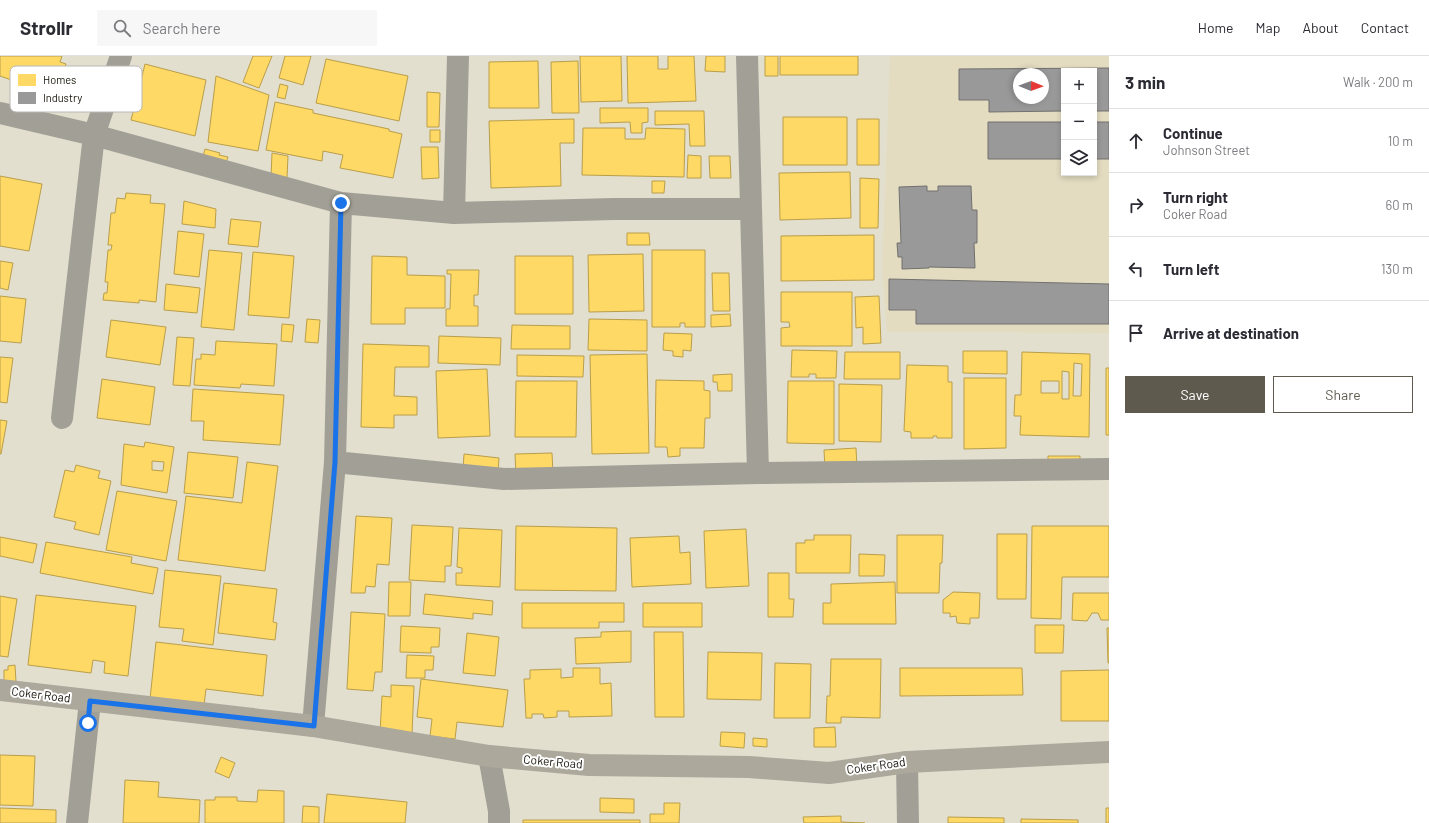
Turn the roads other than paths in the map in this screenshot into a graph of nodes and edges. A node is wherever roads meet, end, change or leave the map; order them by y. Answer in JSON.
{"nodes":[{"id":1,"x":121,"y":56,"type":"edge"},
{"id":2,"x":458,"y":56,"type":"edge"},
{"id":3,"x":747,"y":56,"type":"edge"},
{"id":4,"x":118,"y":66,"type":"edge"},
{"id":5,"x":102,"y":112,"type":"edge"},
{"id":6,"x":0,"y":113,"type":"edge"},
{"id":7,"x":94,"y":135,"type":"junction"},
{"id":8,"x":341,"y":203,"type":"junction"},
{"id":9,"x":751,"y":209,"type":"junction"},
{"id":10,"x":454,"y":213,"type":"junction"},
{"id":11,"x":62,"y":418,"type":"dead end"},
{"id":12,"x":335,"y":462,"type":"junction"},
{"id":13,"x":1109,"y":469,"type":"edge"},
{"id":14,"x":758,"y":473,"type":"junction"},
{"id":15,"x":0,"y":690,"type":"edge"},
{"id":16,"x":90,"y":701,"type":"junction"},
{"id":17,"x":314,"y":726,"type":"junction"},
{"id":18,"x":1109,"y":752,"type":"edge"},
{"id":19,"x":489,"y":756,"type":"junction"},
{"id":20,"x":907,"y":762,"type":"junction"},
{"id":21,"x":77,"y":823,"type":"edge"},
{"id":22,"x":499,"y":823,"type":"edge"},
{"id":23,"x":908,"y":823,"type":"edge"}],
"edges":[{"from":1,"to":4,"type":"street"},
{"from":2,"to":10,"type":"street"},
{"from":3,"to":9,"type":"street"},
{"from":5,"to":7,"type":"street"},
{"from":6,"to":7,"type":"street"},
{"from":7,"to":8,"type":"street"},
{"from":7,"to":11,"type":"street"},
{"from":8,"to":10,"type":"street"},
{"from":8,"to":12,"type":"street"},
{"from":9,"to":10,"type":"street"},
{"from":9,"to":14,"type":"street"},
{"from":12,"to":14,"type":"street"},
{"from":12,"to":17,"type":"street"},
{"from":13,"to":14,"type":"street"},
{"from":15,"to":16,"type":"main road","name":"Coker Road"},
{"from":16,"to":17,"type":"main road","name":"Coker Road"},
{"from":16,"to":21,"type":"street"},
{"from":17,"to":19,"type":"main road","name":"Coker Road"},
{"from":18,"to":20,"type":"main road","name":"Coker Road"},
{"from":19,"to":20,"type":"main road","name":"Coker Road"},
{"from":19,"to":22,"type":"street"},
{"from":20,"to":23,"type":"street"}]}
